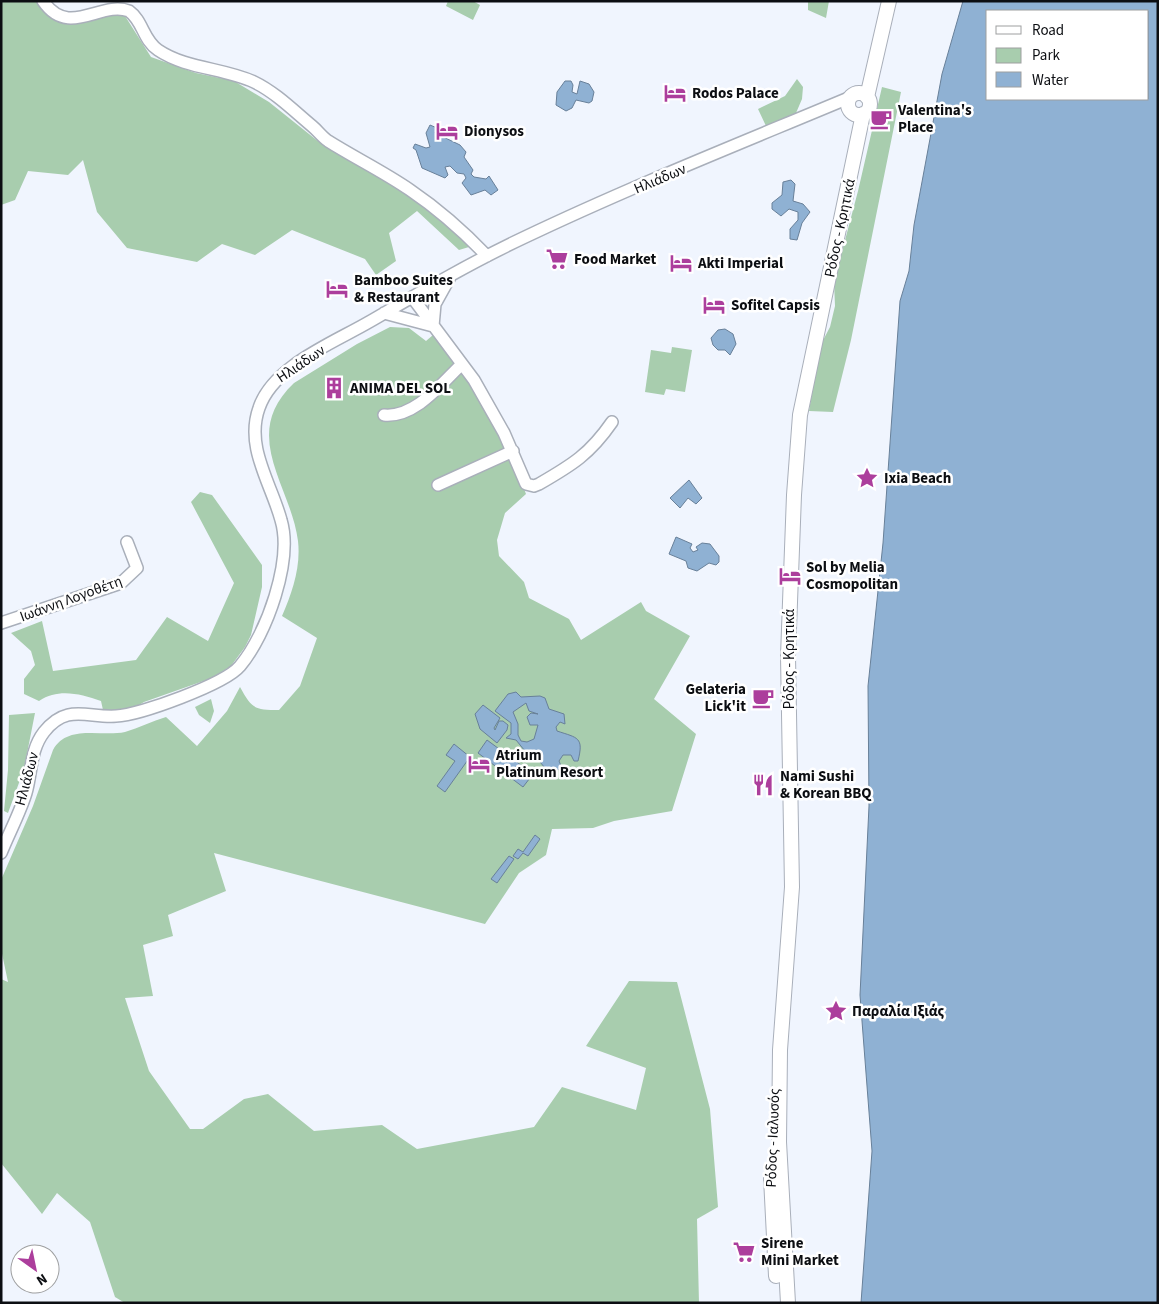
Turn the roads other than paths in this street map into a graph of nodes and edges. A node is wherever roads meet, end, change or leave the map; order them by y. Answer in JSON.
{"nodes":[{"id":1,"x":43,"y":1,"type":"edge"},
{"id":2,"x":889,"y":1,"type":"edge"},
{"id":3,"x":860,"y":104,"type":"junction"},
{"id":4,"x":488,"y":256,"type":"junction"},
{"id":5,"x":451,"y":275,"type":"junction"},
{"id":6,"x":412,"y":297,"type":"junction"},
{"id":7,"x":384,"y":313,"type":"junction"},
{"id":8,"x":433,"y":326,"type":"junction"},
{"id":9,"x":462,"y":364,"type":"junction"},
{"id":10,"x":384,"y":415,"type":"dead end"},
{"id":11,"x":612,"y":422,"type":"dead end"},
{"id":12,"x":512,"y":452,"type":"junction"},
{"id":13,"x":438,"y":485,"type":"dead end"},
{"id":14,"x":127,"y":542,"type":"dead end"},
{"id":15,"x":1,"y":623,"type":"edge"},
{"id":16,"x":1,"y":853,"type":"edge"},
{"id":17,"x":780,"y":1050,"type":"junction"},
{"id":18,"x":779,"y":1303,"type":"edge"},
{"id":19,"x":788,"y":1303,"type":"edge"}],
"edges":[{"from":1,"to":4,"type":"street"},
{"from":2,"to":3,"type":"main road","name":"Ρόδος - Κρητικά"},
{"from":3,"to":4,"type":"street","name":"Ηλιάδων"},
{"from":3,"to":17,"type":"main road","name":"Ρόδος - Κρητικά"},
{"from":4,"to":5,"type":"street","name":"Ηλιάδων"},
{"from":5,"to":6,"type":"street","name":"Ηλιάδων"},
{"from":5,"to":8,"type":"street"},
{"from":6,"to":7,"type":"street","name":"Ηλιάδων"},
{"from":6,"to":8,"type":"street"},
{"from":7,"to":8,"type":"street"},
{"from":7,"to":16,"type":"street","name":"Ηλιάδων"},
{"from":8,"to":9,"type":"street"},
{"from":9,"to":10,"type":"street"},
{"from":9,"to":12,"type":"street"},
{"from":11,"to":12,"type":"street"},
{"from":12,"to":13,"type":"street"},
{"from":14,"to":15,"type":"street","name":"Ιωάννη Λογοθέτη"},
{"from":17,"to":18,"type":"main road","name":"Ρόδος - Ιαλυσός"},
{"from":17,"to":19,"type":"main road","name":"Ρόδος - Ιαλυσός"}]}
